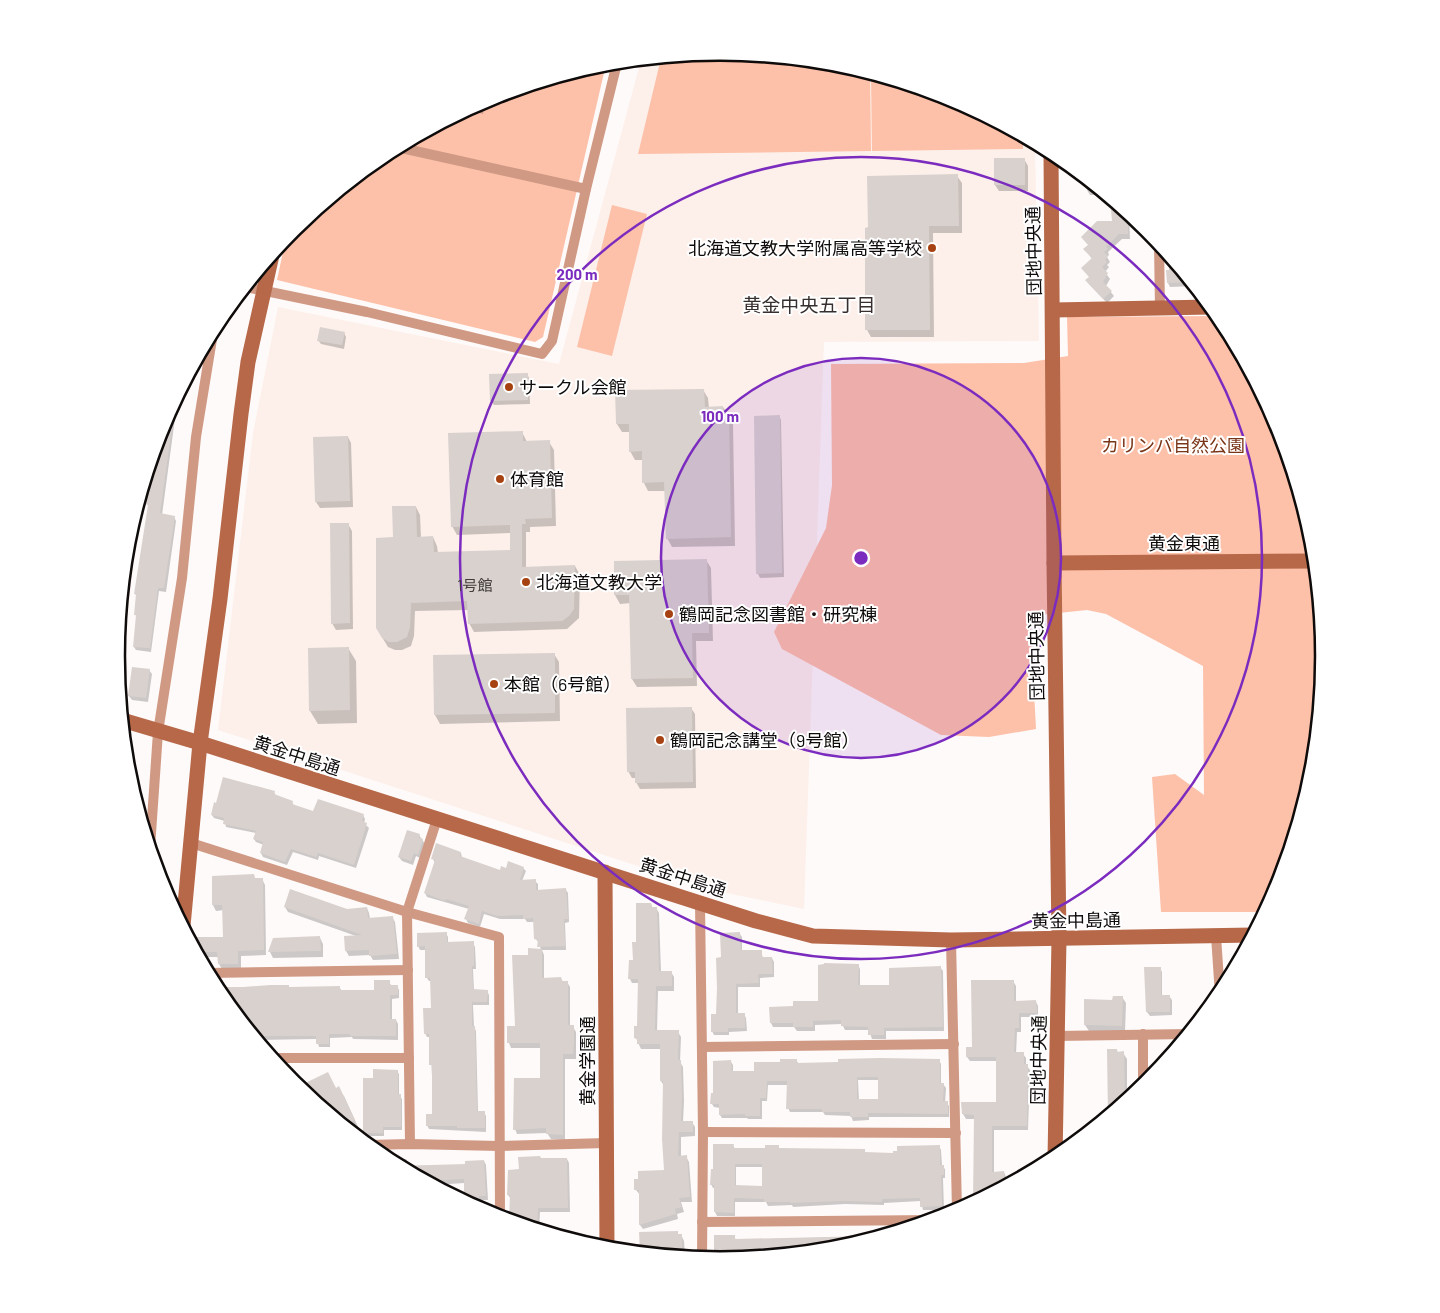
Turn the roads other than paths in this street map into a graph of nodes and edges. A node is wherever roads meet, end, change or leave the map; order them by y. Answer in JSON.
{"nodes":[{"id":1,"x":615,"y":71,"type":"edge"},
{"id":2,"x":409,"y":150,"type":"edge"},
{"id":3,"x":1051,"y":162,"type":"edge"},
{"id":4,"x":586,"y":189,"type":"junction"},
{"id":5,"x":1159,"y":255,"type":"edge"},
{"id":6,"x":270,"y":267,"type":"edge"},
{"id":7,"x":253,"y":288,"type":"edge"},
{"id":8,"x":265,"y":291,"type":"junction"},
{"id":9,"x":1202,"y":307,"type":"edge"},
{"id":10,"x":1160,"y":309,"type":"junction"},
{"id":11,"x":1053,"y":310,"type":"junction"},
{"id":12,"x":211,"y":349,"type":"edge"},
{"id":13,"x":1307,"y":561,"type":"edge"},
{"id":14,"x":1054,"y":563,"type":"junction"},
{"id":15,"x":129,"y":722,"type":"edge"},
{"id":16,"x":158,"y":732,"type":"junction"},
{"id":17,"x":200,"y":743,"type":"junction"},
{"id":18,"x":437,"y":819,"type":"junction"},
{"id":19,"x":151,"y":832,"type":"edge"},
{"id":20,"x":191,"y":843,"type":"junction"},
{"id":21,"x":604,"y":872,"type":"junction"},
{"id":22,"x":700,"y":903,"type":"junction"},
{"id":23,"x":407,"y":912,"type":"junction"},
{"id":24,"x":183,"y":914,"type":"edge"},
{"id":25,"x":1246,"y":935,"type":"edge"},
{"id":26,"x":1216,"y":936,"type":"junction"},
{"id":27,"x":1058,"y":939,"type":"junction"},
{"id":28,"x":951,"y":940,"type":"junction"},
{"id":29,"x":408,"y":970,"type":"junction"},
{"id":30,"x":216,"y":973,"type":"edge"},
{"id":31,"x":1219,"y":981,"type":"edge"},
{"id":32,"x":1143,"y":1034,"type":"junction"},
{"id":33,"x":1180,"y":1034,"type":"edge"},
{"id":34,"x":1057,"y":1036,"type":"junction"},
{"id":35,"x":954,"y":1044,"type":"junction"},
{"id":36,"x":702,"y":1047,"type":"junction"},
{"id":37,"x":281,"y":1058,"type":"edge"},
{"id":38,"x":409,"y":1058,"type":"junction"},
{"id":39,"x":1143,"y":1075,"type":"edge"},
{"id":40,"x":704,"y":1132,"type":"junction"},
{"id":41,"x":956,"y":1133,"type":"junction"},
{"id":42,"x":606,"y":1143,"type":"junction"},
{"id":43,"x":410,"y":1144,"type":"junction"},
{"id":44,"x":380,"y":1145,"type":"edge"},
{"id":45,"x":499,"y":1146,"type":"junction"},
{"id":46,"x":1054,"y":1149,"type":"edge"},
{"id":47,"x":957,"y":1202,"type":"edge"},
{"id":48,"x":500,"y":1209,"type":"edge"},
{"id":49,"x":910,"y":1220,"type":"edge"},
{"id":50,"x":702,"y":1222,"type":"junction"},
{"id":51,"x":608,"y":1241,"type":"edge"},
{"id":52,"x":702,"y":1251,"type":"edge"}],
"edges":[{"from":1,"to":4,"type":"street"},
{"from":2,"to":4,"type":"street"},
{"from":3,"to":11,"type":"street","name":"団地中央通"},
{"from":4,"to":8,"type":"street"},
{"from":5,"to":10,"type":"street"},
{"from":6,"to":8,"type":"street"},
{"from":7,"to":8,"type":"street"},
{"from":8,"to":17,"type":"street"},
{"from":9,"to":10,"type":"street"},
{"from":10,"to":11,"type":"street"},
{"from":11,"to":14,"type":"street","name":"団地中央通"},
{"from":12,"to":16,"type":"street"},
{"from":13,"to":14,"type":"street","name":"黄金東通"},
{"from":14,"to":27,"type":"street","name":"団地中央通"},
{"from":15,"to":16,"type":"street","name":"黄金中島通"},
{"from":16,"to":17,"type":"street","name":"黄金中島通"},
{"from":16,"to":19,"type":"street"},
{"from":17,"to":18,"type":"street","name":"黄金中島通"},
{"from":17,"to":20,"type":"street"},
{"from":18,"to":21,"type":"street","name":"黄金中島通"},
{"from":18,"to":23,"type":"street"},
{"from":20,"to":23,"type":"street"},
{"from":20,"to":24,"type":"street"},
{"from":21,"to":22,"type":"street","name":"黄金中島通"},
{"from":21,"to":42,"type":"street","name":"黄金学園通"},
{"from":22,"to":28,"type":"street","name":"黄金中島通"},
{"from":22,"to":36,"type":"street"},
{"from":23,"to":29,"type":"street"},
{"from":23,"to":45,"type":"street"},
{"from":25,"to":26,"type":"street","name":"黄金中島通"},
{"from":26,"to":27,"type":"street","name":"黄金中島通"},
{"from":26,"to":31,"type":"street"},
{"from":27,"to":28,"type":"street","name":"黄金中島通"},
{"from":27,"to":34,"type":"street","name":"団地中央通"},
{"from":28,"to":35,"type":"street"},
{"from":29,"to":30,"type":"street"},
{"from":29,"to":38,"type":"street"},
{"from":32,"to":33,"type":"street"},
{"from":32,"to":34,"type":"street"},
{"from":32,"to":39,"type":"street"},
{"from":34,"to":46,"type":"street","name":"団地中央通"},
{"from":35,"to":36,"type":"street"},
{"from":35,"to":41,"type":"street"},
{"from":36,"to":40,"type":"street"},
{"from":37,"to":38,"type":"street"},
{"from":38,"to":43,"type":"street"},
{"from":40,"to":41,"type":"street"},
{"from":40,"to":50,"type":"street"},
{"from":41,"to":47,"type":"street"},
{"from":42,"to":45,"type":"street"},
{"from":42,"to":51,"type":"street","name":"黄金学園通"},
{"from":43,"to":44,"type":"street"},
{"from":43,"to":45,"type":"street"},
{"from":45,"to":48,"type":"street"},
{"from":49,"to":50,"type":"street"},
{"from":50,"to":52,"type":"street"}]}
